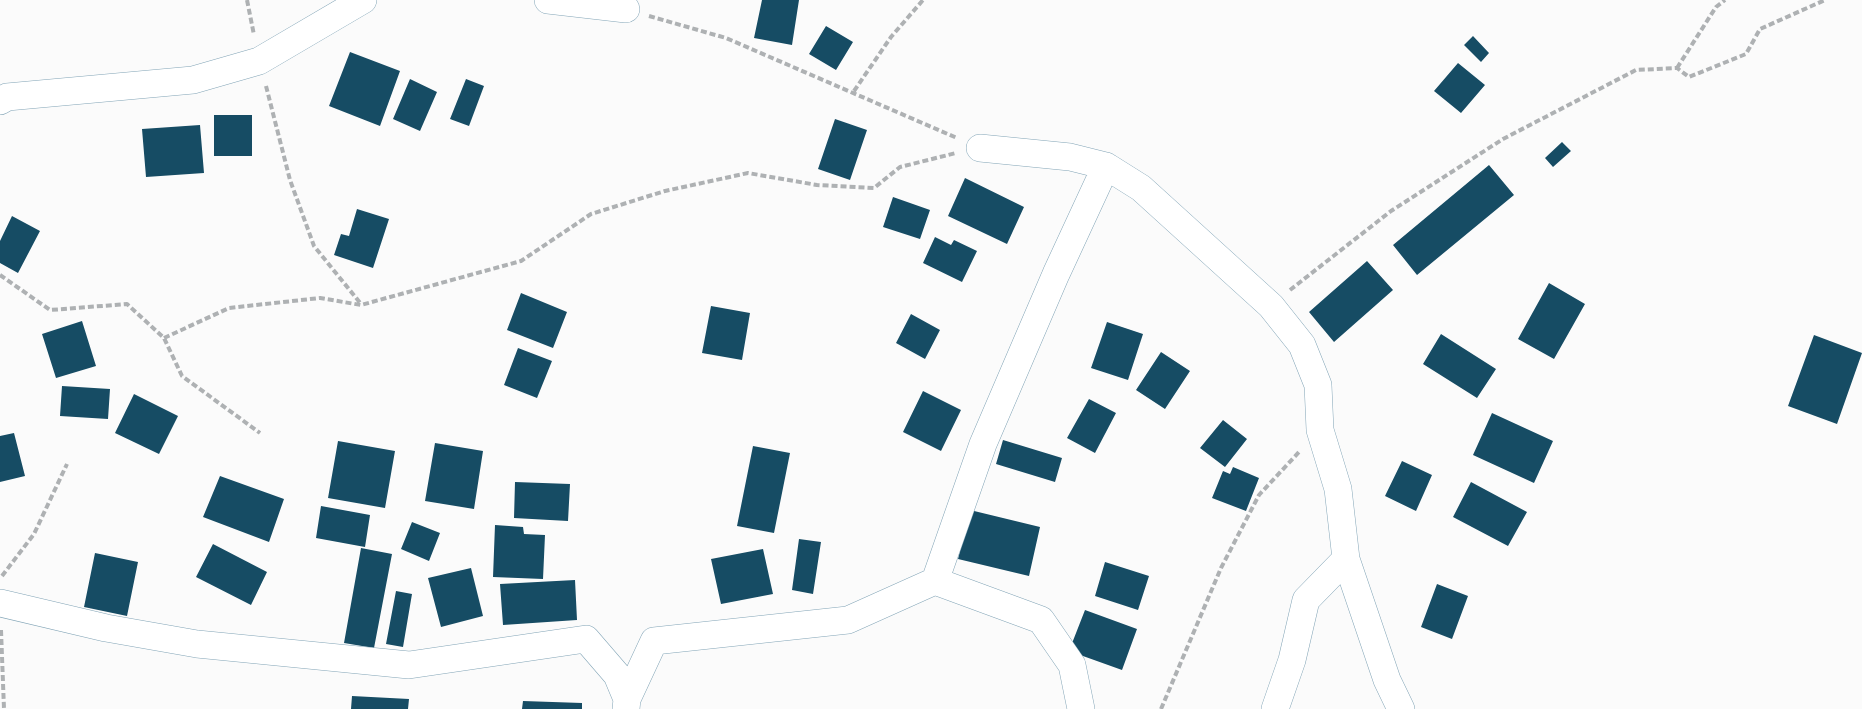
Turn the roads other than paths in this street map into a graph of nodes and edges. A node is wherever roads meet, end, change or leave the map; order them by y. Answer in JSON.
{"nodes":[{"id":1,"x":363,"y":0,"type":"edge"},
{"id":2,"x":548,"y":0,"type":"edge"},
{"id":3,"x":626,"y":9,"type":"road end"},
{"id":4,"x":0,"y":101,"type":"edge"},
{"id":5,"x":980,"y":148,"type":"road end"},
{"id":6,"x":1106,"y":166,"type":"junction"},
{"id":7,"x":1346,"y":559,"type":"junction"},
{"id":8,"x":935,"y":581,"type":"junction"},
{"id":9,"x":0,"y":615,"type":"edge"},
{"id":10,"x":626,"y":704,"type":"edge"},
{"id":11,"x":1081,"y":709,"type":"edge"},
{"id":12,"x":1275,"y":709,"type":"edge"},
{"id":13,"x":1401,"y":709,"type":"edge"}],
"edges":[{"from":1,"to":4,"type":"street"},
{"from":2,"to":3,"type":"street"},
{"from":5,"to":6,"type":"street"},
{"from":6,"to":7,"type":"street"},
{"from":6,"to":8,"type":"street"},
{"from":7,"to":12,"type":"street"},
{"from":7,"to":13,"type":"street"},
{"from":8,"to":10,"type":"street"},
{"from":8,"to":11,"type":"street"},
{"from":9,"to":10,"type":"street"}]}
